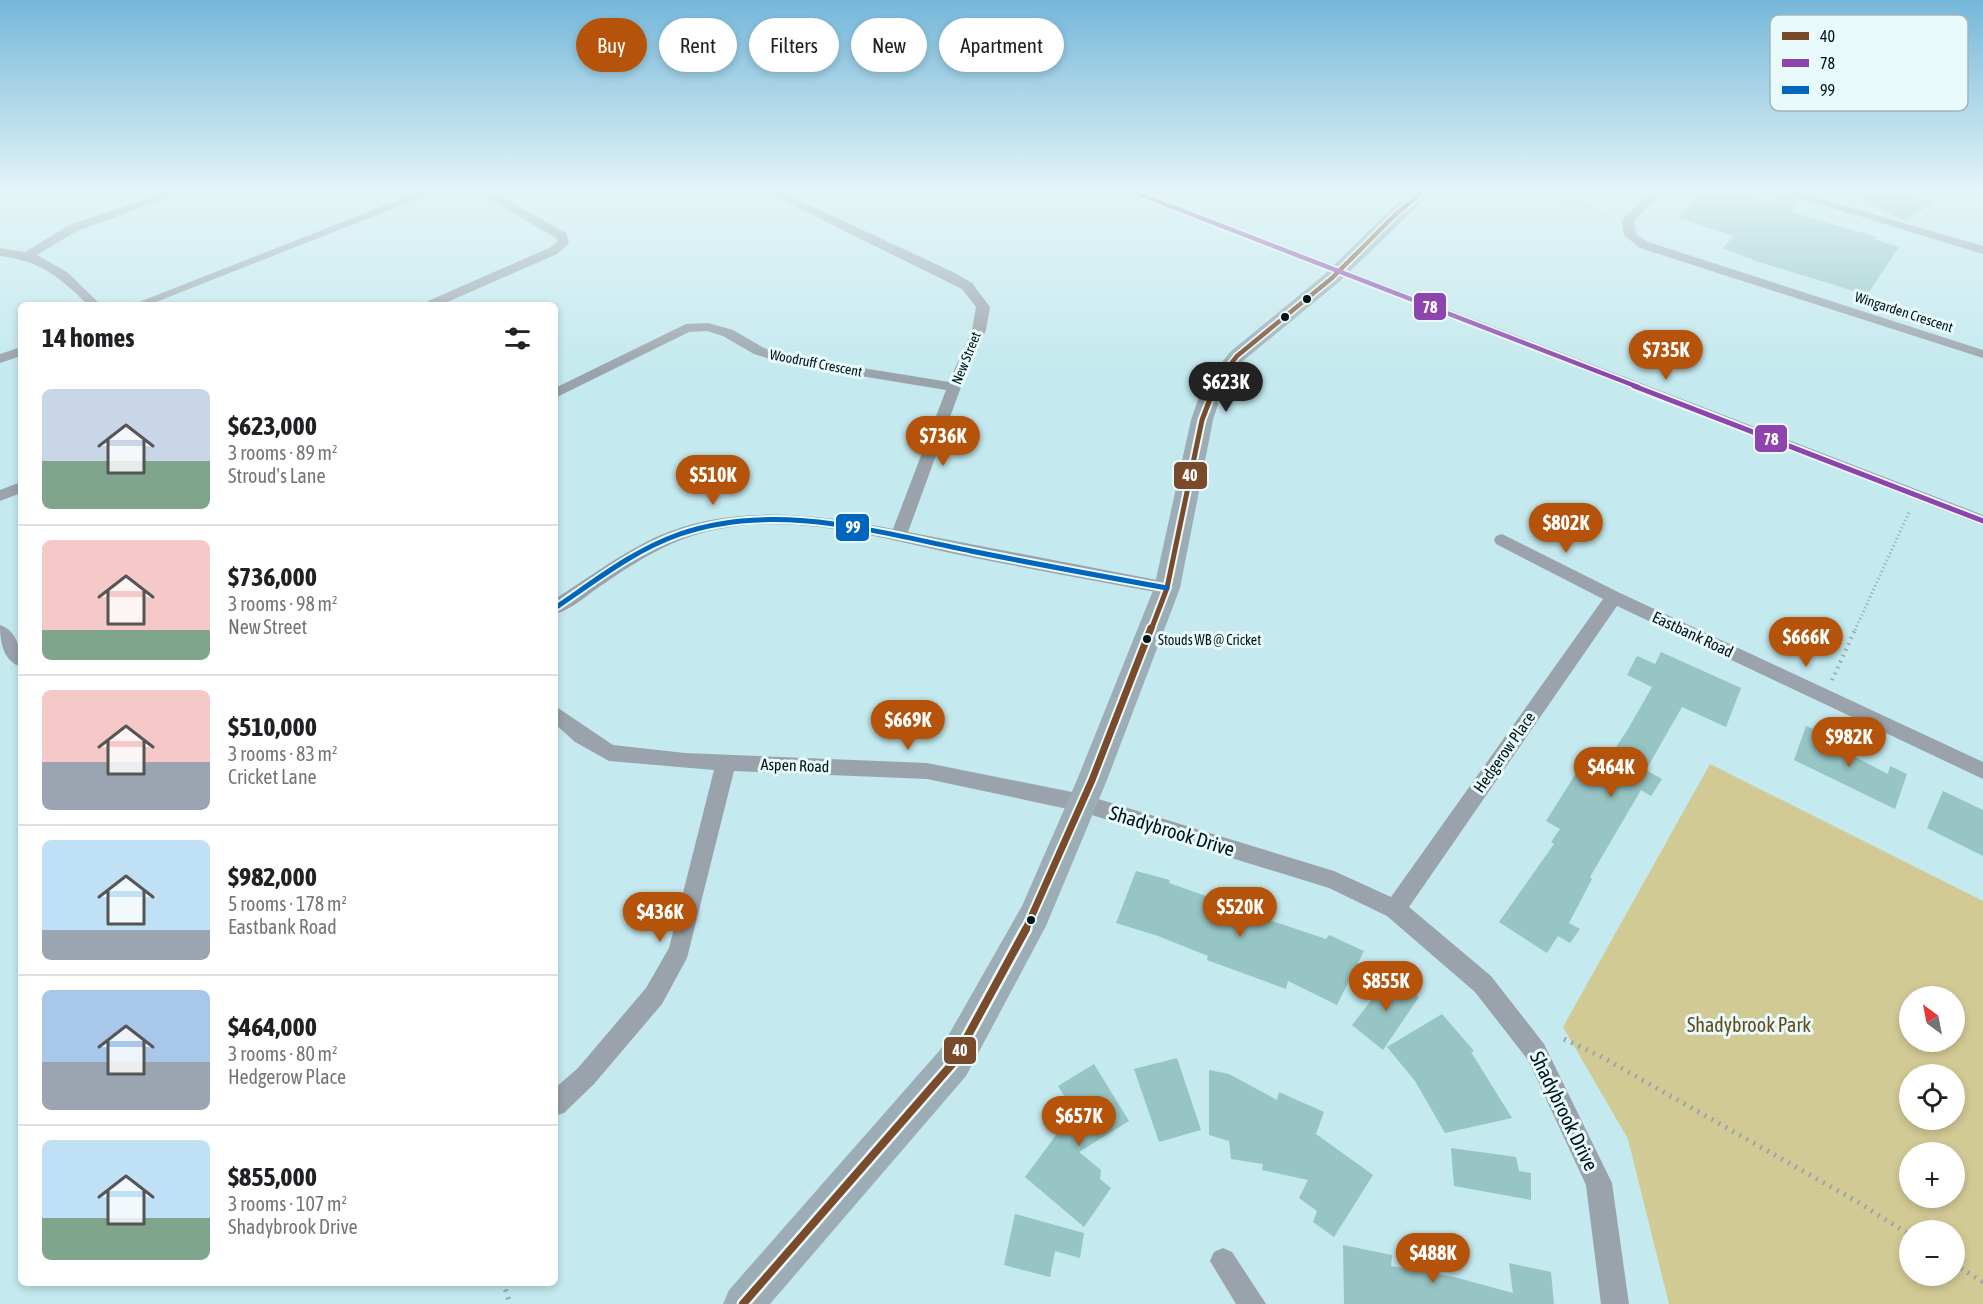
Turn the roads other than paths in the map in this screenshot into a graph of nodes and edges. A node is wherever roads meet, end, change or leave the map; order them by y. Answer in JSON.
{"nodes":[{"id":1,"x":8,"y":253,"type":"edge"},
{"id":2,"x":32,"y":253,"type":"edge"},
{"id":3,"x":273,"y":253,"type":"edge"},
{"id":4,"x":549,"y":253,"type":"edge"},
{"id":5,"x":902,"y":253,"type":"edge"},
{"id":6,"x":1290,"y":253,"type":"edge"},
{"id":7,"x":1356,"y":253,"type":"edge"},
{"id":8,"x":1668,"y":253,"type":"edge"},
{"id":9,"x":28,"y":255,"type":"junction"},
{"id":10,"x":1337,"y":271,"type":"junction"},
{"id":11,"x":92,"y":302,"type":"edge"},
{"id":12,"x":146,"y":302,"type":"edge"},
{"id":13,"x":438,"y":302,"type":"edge"},
{"id":14,"x":18,"y":352,"type":"edge"},
{"id":15,"x":1983,"y":354,"type":"edge"},
{"id":16,"x":0,"y":359,"type":"edge"},
{"id":17,"x":954,"y":387,"type":"junction"},
{"id":18,"x":558,"y":392,"type":"edge"},
{"id":19,"x":18,"y":488,"type":"edge"},
{"id":20,"x":0,"y":496,"type":"edge"},
{"id":21,"x":1983,"y":521,"type":"edge"},
{"id":22,"x":899,"y":536,"type":"junction"},
{"id":23,"x":1502,"y":540,"type":"dead end"},
{"id":24,"x":1167,"y":588,"type":"junction"},
{"id":25,"x":1614,"y":597,"type":"junction"},
{"id":26,"x":558,"y":606,"type":"edge"},
{"id":27,"x":0,"y":632,"type":"edge"},
{"id":28,"x":18,"y":656,"type":"edge"},
{"id":29,"x":558,"y":716,"type":"edge"},
{"id":30,"x":726,"y":762,"type":"junction"},
{"id":31,"x":1983,"y":771,"type":"edge"},
{"id":32,"x":1082,"y":802,"type":"junction"},
{"id":33,"x":1395,"y":909,"type":"junction"},
{"id":34,"x":558,"y":1101,"type":"edge"},
{"id":35,"x":1223,"y":1261,"type":"dead end"},
{"id":36,"x":743,"y":1304,"type":"edge"},
{"id":37,"x":1252,"y":1304,"type":"edge"},
{"id":38,"x":1615,"y":1304,"type":"edge"}],
"edges":[{"from":1,"to":9,"type":"street"},
{"from":2,"to":9,"type":"street"},
{"from":3,"to":12,"type":"street"},
{"from":4,"to":13,"type":"street"},
{"from":5,"to":17,"type":"street","name":"New Street"},
{"from":6,"to":10,"type":"street"},
{"from":7,"to":10,"type":"street"},
{"from":8,"to":15,"type":"street","name":"Wingarden Crescent"},
{"from":9,"to":11,"type":"street"},
{"from":10,"to":21,"type":"street"},
{"from":10,"to":24,"type":"street"},
{"from":14,"to":16,"type":"street"},
{"from":17,"to":18,"type":"street","name":"Woodruff Crescent"},
{"from":17,"to":22,"type":"street","name":"New Street"},
{"from":19,"to":20,"type":"street"},
{"from":22,"to":24,"type":"street"},
{"from":22,"to":26,"type":"street"},
{"from":23,"to":25,"type":"street","name":"Eastbank Road"},
{"from":24,"to":32,"type":"street"},
{"from":25,"to":31,"type":"street","name":"Eastbank Road"},
{"from":25,"to":33,"type":"street","name":"Hedgerow Place"},
{"from":27,"to":28,"type":"street"},
{"from":29,"to":30,"type":"street","name":"Aspen Road"},
{"from":30,"to":32,"type":"street","name":"Aspen Road"},
{"from":30,"to":34,"type":"street"},
{"from":32,"to":33,"type":"street","name":"Shadybrook Drive"},
{"from":32,"to":36,"type":"street"},
{"from":33,"to":38,"type":"street","name":"Shadybrook Drive"},
{"from":35,"to":37,"type":"street"}]}
